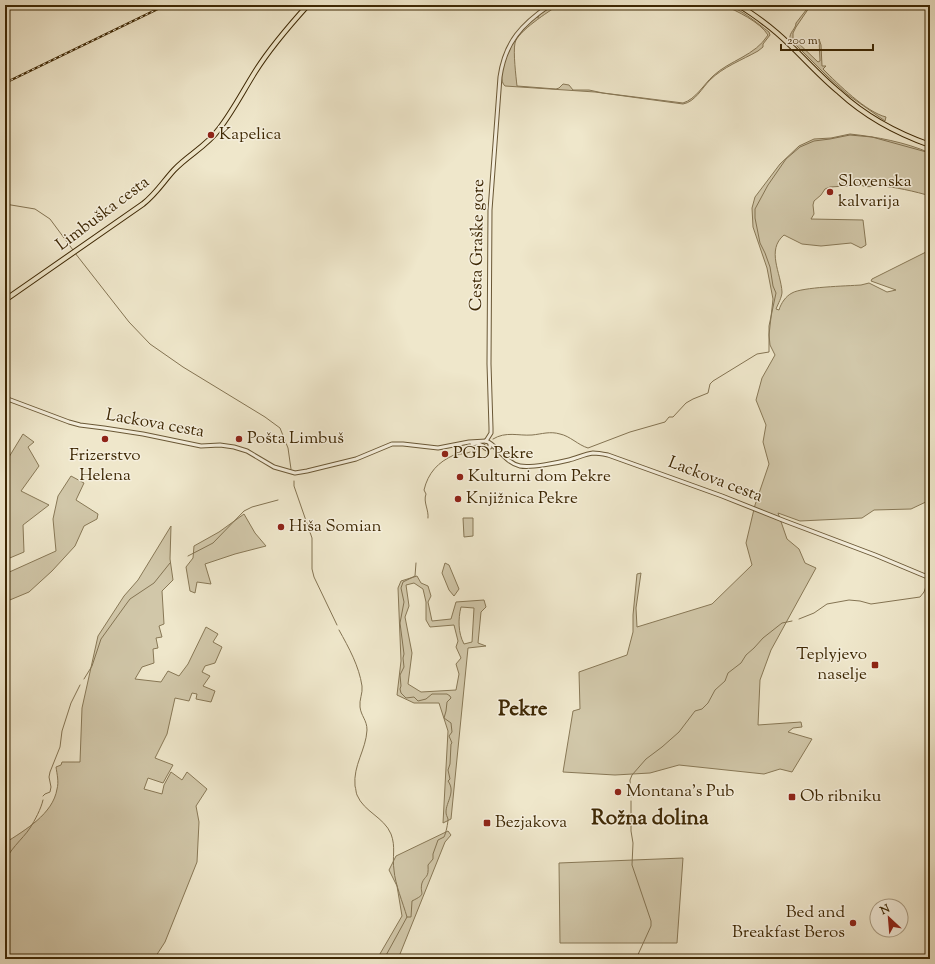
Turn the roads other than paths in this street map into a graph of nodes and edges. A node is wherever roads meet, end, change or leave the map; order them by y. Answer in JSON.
{"nodes":[{"id":1,"x":308,"y":5,"type":"edge"},
{"id":2,"x":550,"y":5,"type":"edge"},
{"id":3,"x":738,"y":5,"type":"edge"},
{"id":4,"x":930,"y":145,"type":"edge"},
{"id":5,"x":5,"y":300,"type":"edge"},
{"id":6,"x":5,"y":398,"type":"edge"},
{"id":7,"x":488,"y":442,"type":"junction"},
{"id":8,"x":464,"y":444,"type":"junction"},
{"id":9,"x":483,"y":446,"type":"junction"},
{"id":10,"x":489,"y":448,"type":"junction"},
{"id":11,"x":496,"y":450,"type":"junction"},
{"id":12,"x":930,"y":578,"type":"edge"}],
"edges":[{"from":1,"to":5,"type":"main road","name":"Limbuška cesta"},
{"from":2,"to":7,"type":"street","name":"Cesta Graške gore"},
{"from":3,"to":4,"type":"main road"},
{"from":6,"to":8,"type":"street","name":"Lackova cesta"},
{"from":7,"to":8,"type":"street","name":"Lackova cesta"},
{"from":7,"to":9,"type":"street"},
{"from":7,"to":10,"type":"street"},
{"from":7,"to":11,"type":"street","name":"Lackova cesta"},
{"from":8,"to":9,"type":"street"},
{"from":9,"to":10,"type":"street"},
{"from":10,"to":11,"type":"street"},
{"from":11,"to":12,"type":"street","name":"Lackova cesta"}]}
